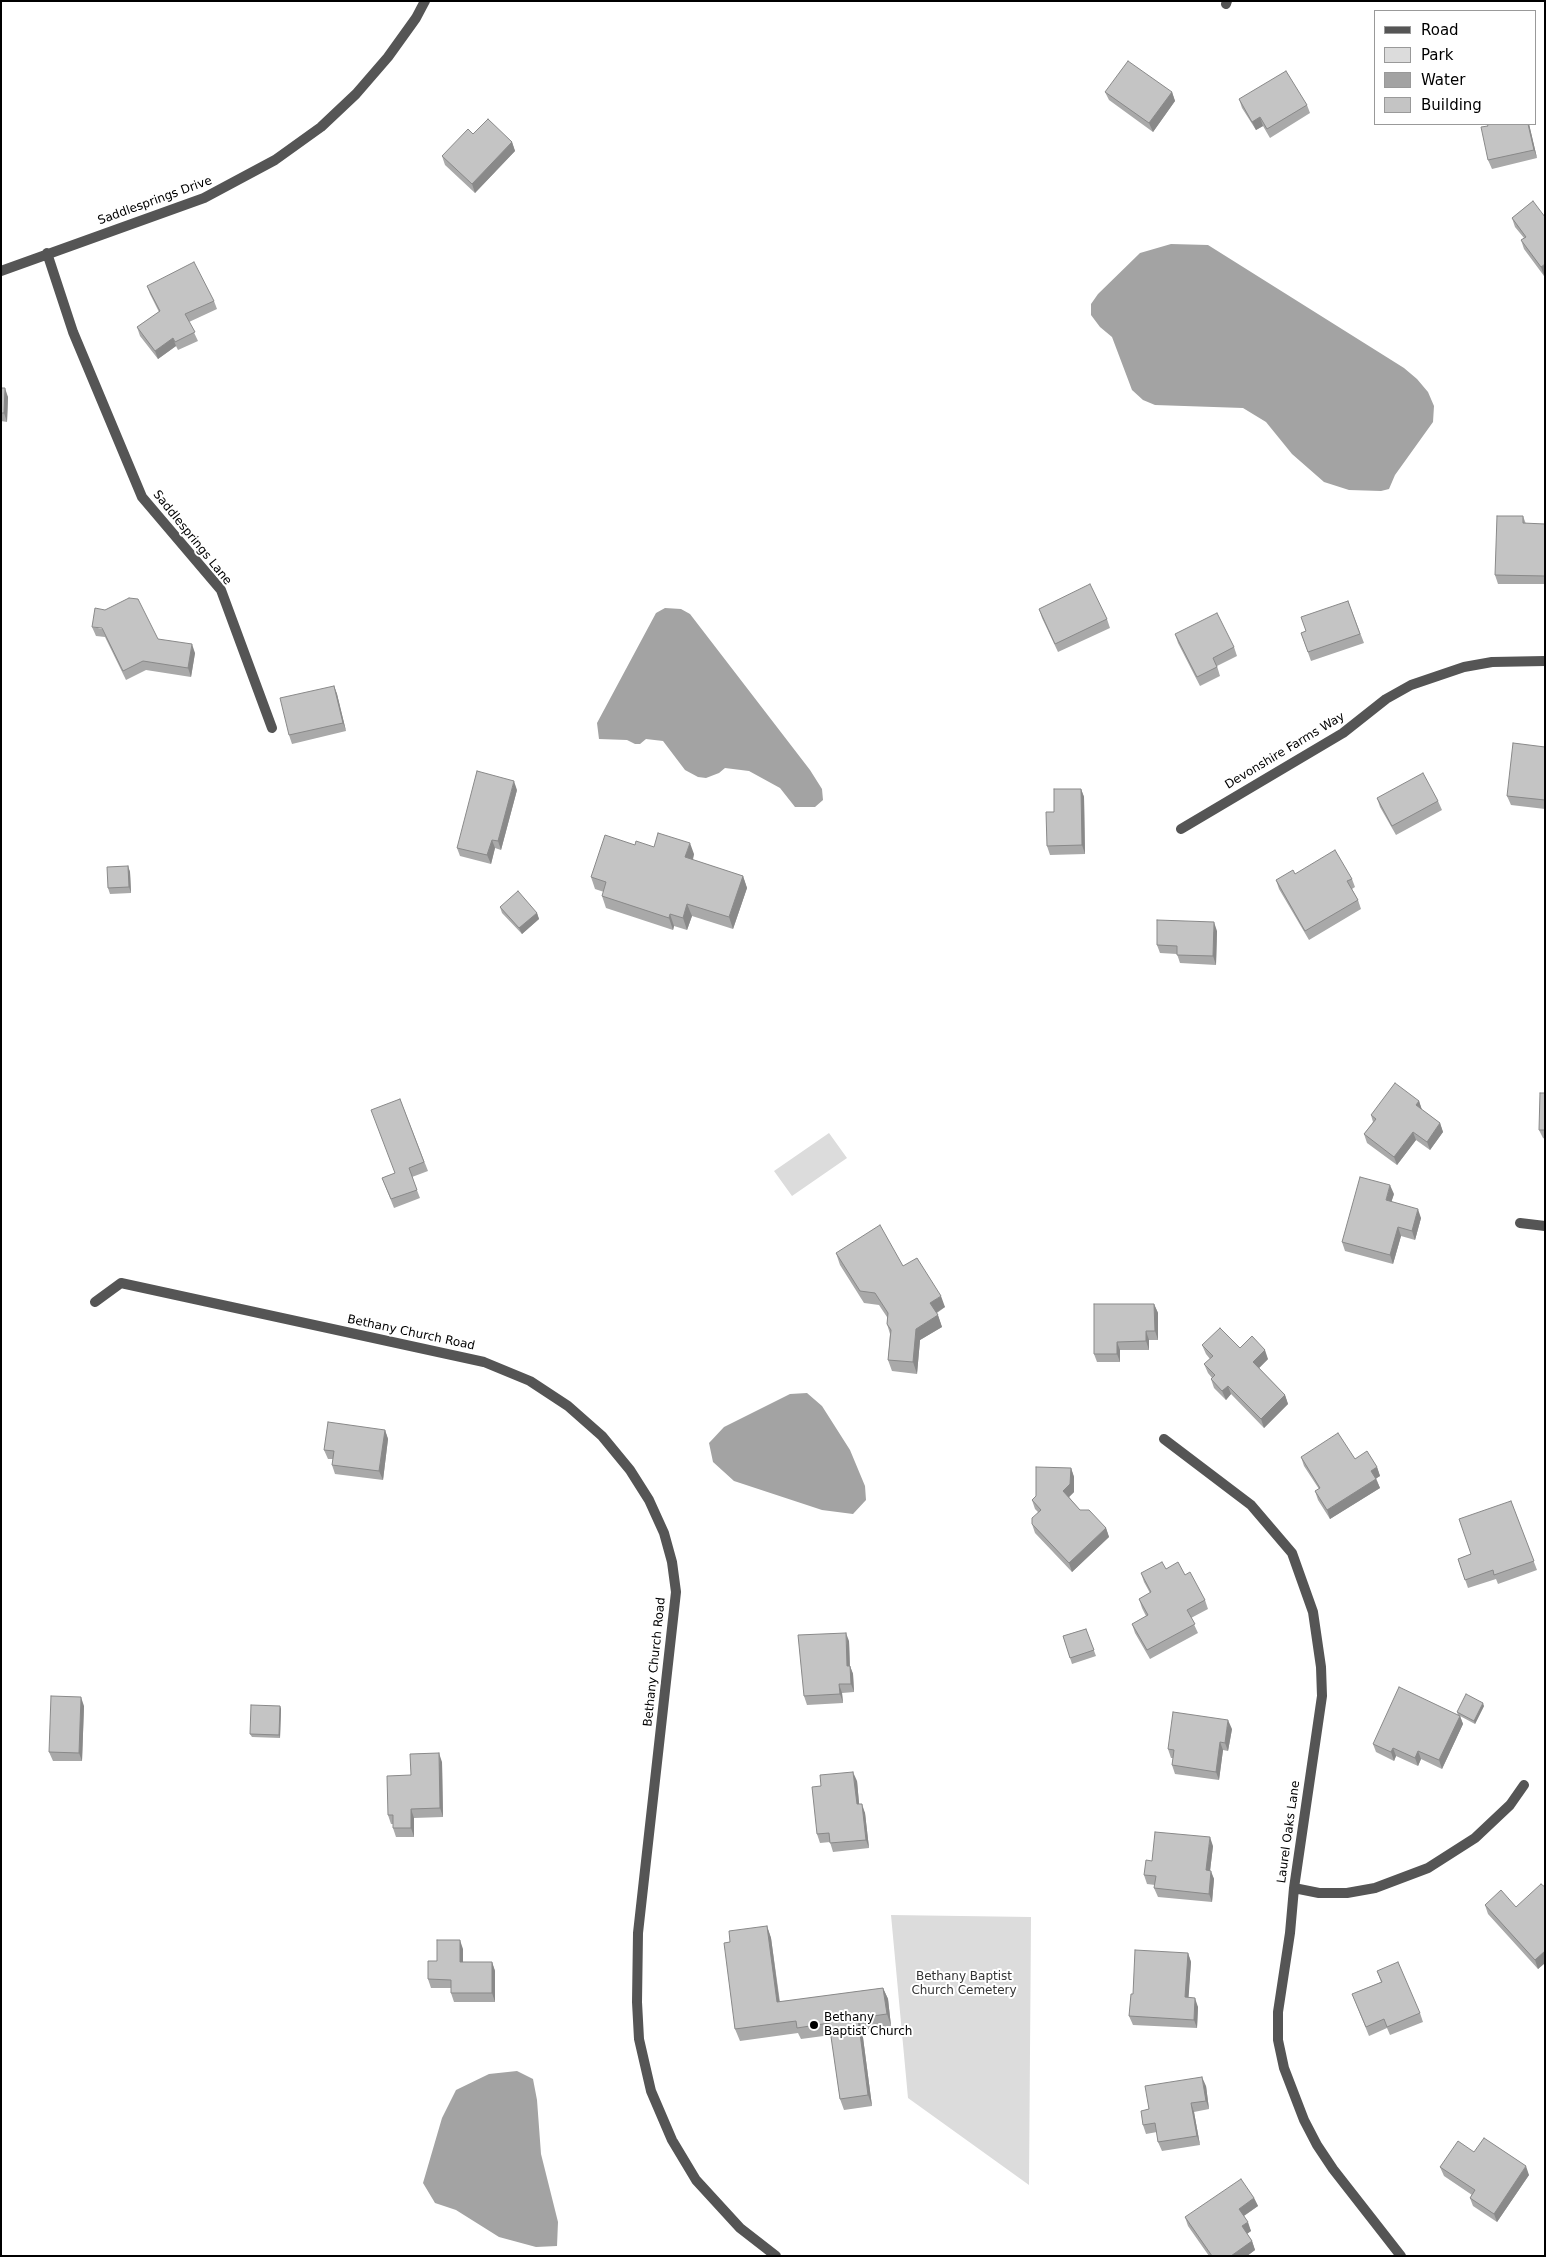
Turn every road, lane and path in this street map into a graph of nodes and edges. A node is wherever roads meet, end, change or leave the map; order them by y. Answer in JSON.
{"nodes":[{"id":1,"x":425,"y":1,"type":"edge"},
{"id":2,"x":47,"y":253,"type":"junction"},
{"id":3,"x":1,"y":270,"type":"edge"},
{"id":4,"x":1545,"y":661,"type":"edge"},
{"id":5,"x":272,"y":728,"type":"dead end"},
{"id":6,"x":1181,"y":829,"type":"dead end"},
{"id":7,"x":1520,"y":1223,"type":"dead end"},
{"id":8,"x":1545,"y":1226,"type":"edge"},
{"id":9,"x":95,"y":1302,"type":"dead end"},
{"id":10,"x":1164,"y":1439,"type":"dead end"},
{"id":11,"x":1524,"y":1786,"type":"dead end"},
{"id":12,"x":1294,"y":1888,"type":"junction"},
{"id":13,"x":776,"y":2256,"type":"edge"},
{"id":14,"x":1401,"y":2256,"type":"edge"}],
"edges":[{"from":1,"to":2,"type":"street","name":"Saddlesprings Drive"},
{"from":2,"to":3,"type":"street","name":"Saddlesprings Drive"},
{"from":2,"to":5,"type":"street","name":"Saddlesprings Lane"},
{"from":4,"to":6,"type":"street","name":"Devonshire Farms Way"},
{"from":7,"to":8,"type":"street"},
{"from":9,"to":13,"type":"street","name":"Bethany Church Road"},
{"from":10,"to":12,"type":"street","name":"Laurel Oaks Lane"},
{"from":11,"to":12,"type":"street"},
{"from":12,"to":14,"type":"street","name":"Laurel Oaks Lane"}]}
